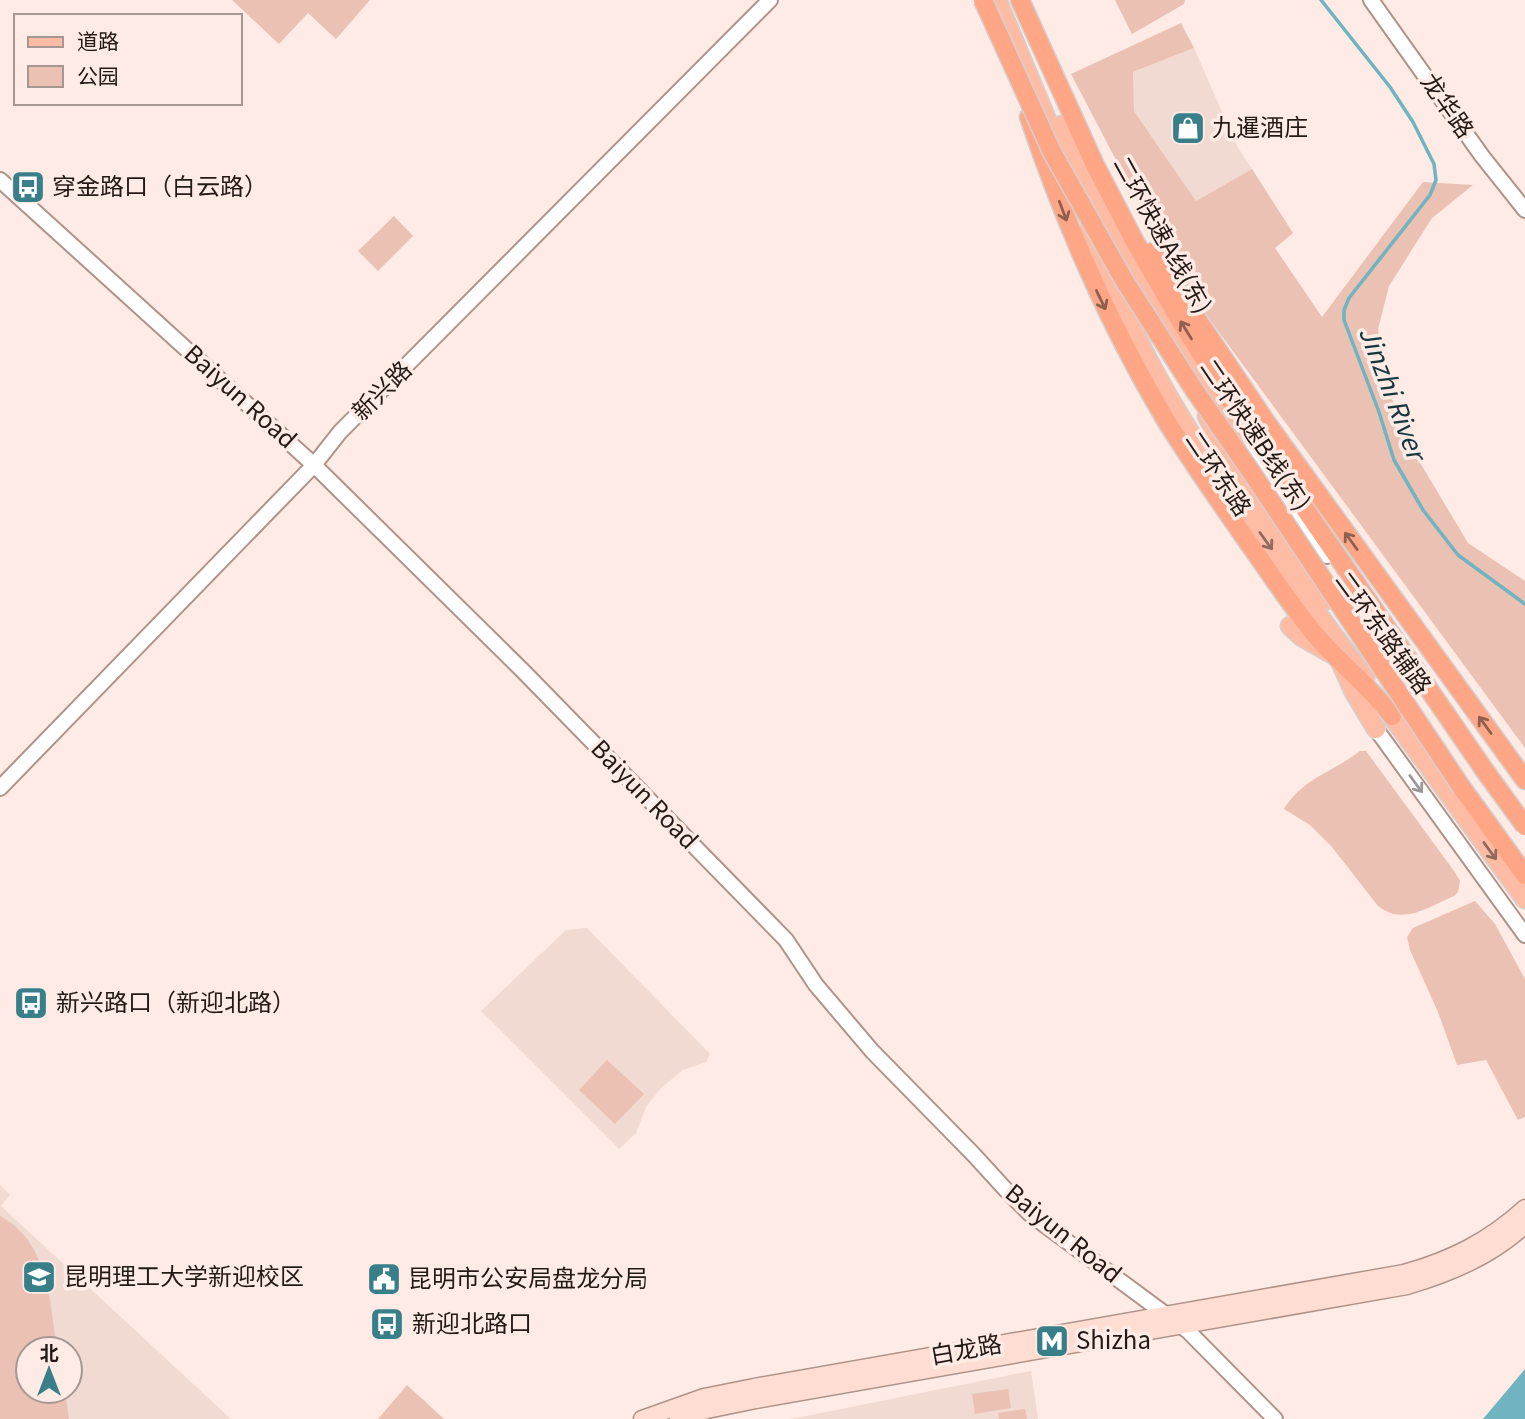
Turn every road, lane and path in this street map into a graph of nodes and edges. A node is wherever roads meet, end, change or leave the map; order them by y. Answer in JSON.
{"nodes":[{"id":1,"x":770,"y":0,"type":"edge"},
{"id":2,"x":983,"y":0,"type":"edge"},
{"id":3,"x":997,"y":0,"type":"edge"},
{"id":4,"x":1006,"y":0,"type":"edge"},
{"id":5,"x":1020,"y":0,"type":"edge"},
{"id":6,"x":1371,"y":0,"type":"edge"},
{"id":7,"x":1017,"y":77,"type":"junction"},
{"id":8,"x":1070,"y":114,"type":"junction"},
{"id":9,"x":0,"y":180,"type":"edge"},
{"id":10,"x":1525,"y":210,"type":"edge"},
{"id":11,"x":1174,"y":339,"type":"junction"},
{"id":12,"x":1244,"y":436,"type":"joint"},
{"id":13,"x":314,"y":465,"type":"junction"},
{"id":14,"x":1316,"y":610,"type":"junction"},
{"id":15,"x":1290,"y":626,"type":"dead end"},
{"id":16,"x":1340,"y":660,"type":"junction"},
{"id":17,"x":1399,"y":712,"type":"junction"},
{"id":18,"x":1376,"y":729,"type":"joint"},
{"id":19,"x":1525,"y":780,"type":"edge"},
{"id":20,"x":0,"y":788,"type":"edge"},
{"id":21,"x":1497,"y":791,"type":"junction"},
{"id":22,"x":1525,"y":817,"type":"edge"},
{"id":23,"x":1525,"y":827,"type":"edge"},
{"id":24,"x":1525,"y":874,"type":"edge"},
{"id":25,"x":1525,"y":899,"type":"edge"},
{"id":26,"x":1525,"y":935,"type":"edge"},
{"id":27,"x":1525,"y":1208,"type":"edge"},
{"id":28,"x":1525,"y":1225,"type":"edge"},
{"id":29,"x":1167,"y":1315,"type":"junction"},
{"id":30,"x":1180,"y":1325,"type":"junction"},
{"id":31,"x":642,"y":1419,"type":"edge"},
{"id":32,"x":678,"y":1419,"type":"edge"},
{"id":33,"x":1275,"y":1419,"type":"edge"}],
"edges":[{"from":1,"to":13,"type":"street","name":"新兴路"},
{"from":2,"to":7,"type":"highway","name":"二环快速B线(东)","bridge":true},
{"from":3,"to":14,"type":"main road","name":"二环东路","one_way":true},
{"from":4,"to":11,"type":"main road","name":"二环东路"},
{"from":5,"to":8,"type":"highway","name":"二环快速A线(东)"},
{"from":6,"to":10,"type":"street","name":"龙华路"},
{"from":7,"to":16,"type":"highway","one_way":true,"bridge":true},
{"from":7,"to":24,"type":"highway","name":"二环快速B线(东)","bridge":true},
{"from":19,"to":8,"type":"highway","one_way":true},
{"from":23,"to":8,"type":"highway","name":"二环快速A线(东)","one_way":true,"bridge":true},
{"from":9,"to":13,"type":"street","name":"Baiyun Road"},
{"from":11,"to":12,"type":"main road"},
{"from":11,"to":17,"type":"main road","name":"二环东路"},
{"from":12,"to":21,"type":"street","name":"二环东路辅路"},
{"from":13,"to":20,"type":"street","name":"新兴路"},
{"from":13,"to":29,"type":"street","name":"Baiyun Road"},
{"from":14,"to":16,"type":"main road"},
{"from":14,"to":17,"type":"main road","name":"二环东路"},
{"from":15,"to":16,"type":"main road"},
{"from":16,"to":17,"type":"highway"},
{"from":16,"to":18,"type":"main road"},
{"from":17,"to":24,"type":"main road","name":"二环东路","bridge":true},
{"from":17,"to":25,"type":"main road","name":"二环东路","one_way":true},
{"from":18,"to":26,"type":"street","one_way":true},
{"from":21,"to":22,"type":"street"},
{"from":21,"to":23,"type":"street","name":"二环东路辅路"},
{"from":27,"to":29,"type":"main road","name":"白龙路"},
{"from":28,"to":30,"type":"main road","name":"白龙路"},
{"from":29,"to":30,"type":"street","name":"Baiyun Road"},
{"from":29,"to":31,"type":"main road","name":"白龙路"},
{"from":30,"to":32,"type":"main road","name":"白龙路"},
{"from":30,"to":33,"type":"street","name":"Baiyun Road"}]}
